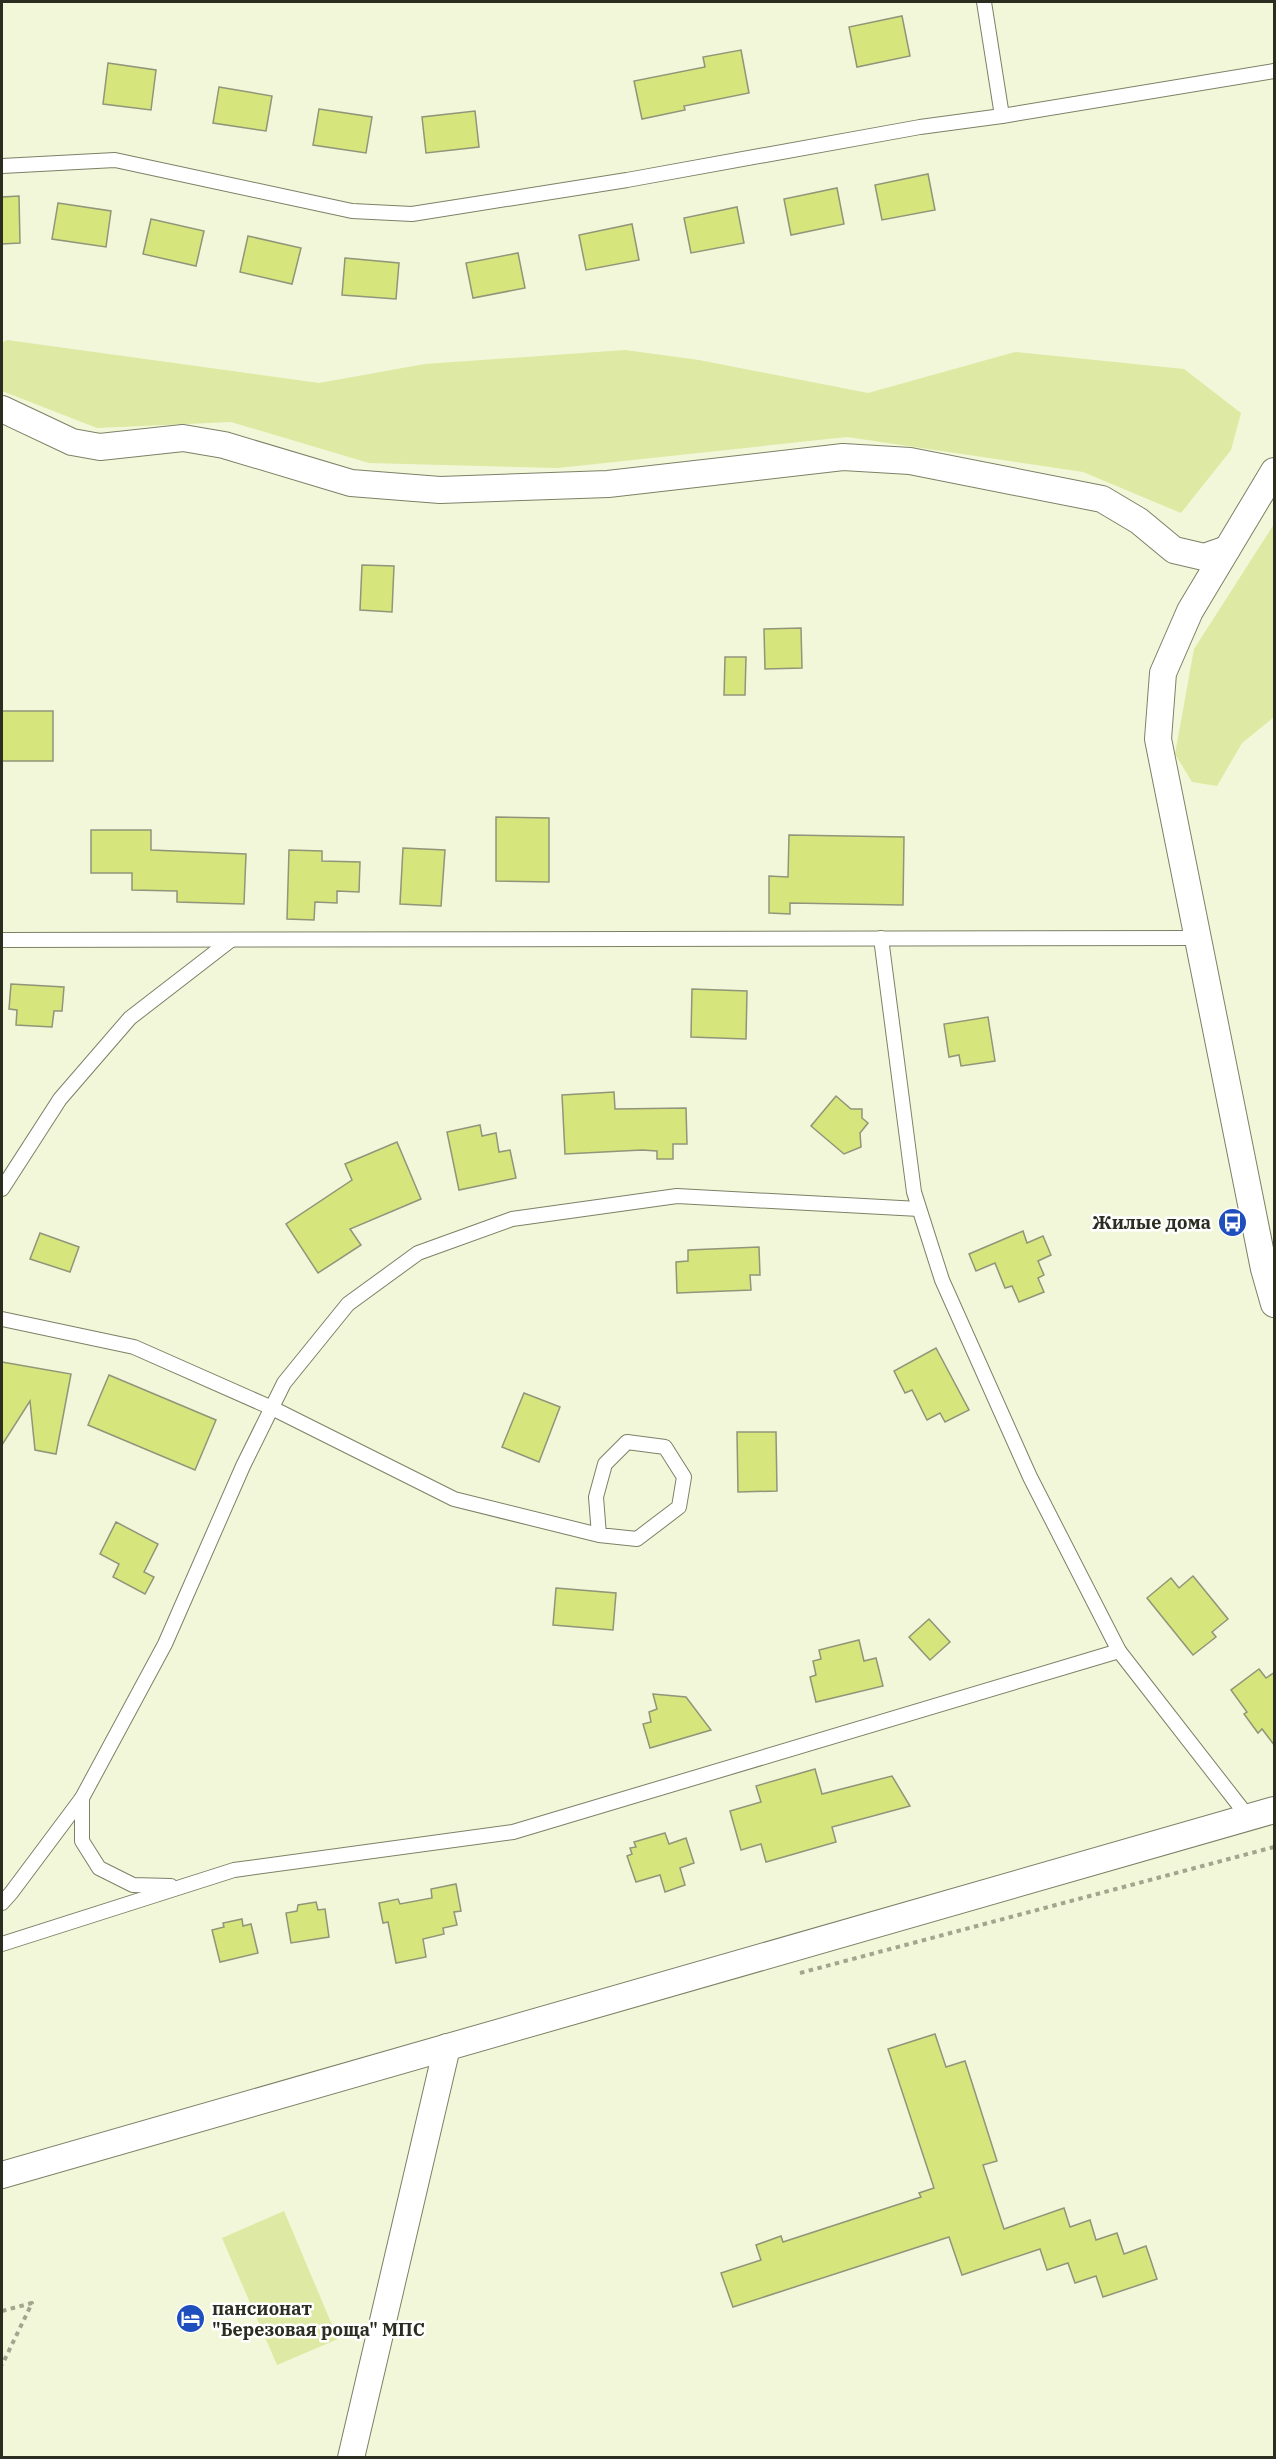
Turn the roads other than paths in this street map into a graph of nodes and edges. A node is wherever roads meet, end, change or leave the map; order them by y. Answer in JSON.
{"nodes":[{"id":1,"x":984,"y":2,"type":"edge"},
{"id":2,"x":1275,"y":71,"type":"edge"},
{"id":3,"x":1002,"y":116,"type":"junction"},
{"id":4,"x":2,"y":166,"type":"edge"},
{"id":5,"x":2,"y":409,"type":"edge"},
{"id":6,"x":1275,"y":471,"type":"edge"},
{"id":7,"x":1227,"y":549,"type":"junction"},
{"id":8,"x":1198,"y":938,"type":"junction"},
{"id":9,"x":881,"y":939,"type":"junction"},
{"id":10,"x":2,"y":940,"type":"edge"},
{"id":11,"x":231,"y":940,"type":"junction"},
{"id":12,"x":2,"y":1189,"type":"edge"},
{"id":13,"x":919,"y":1209,"type":"junction"},
{"id":14,"x":1275,"y":1304,"type":"edge"},
{"id":15,"x":2,"y":1319,"type":"edge"},
{"id":16,"x":272,"y":1408,"type":"junction"},
{"id":17,"x":598,"y":1535,"type":"junction"},
{"id":18,"x":1119,"y":1651,"type":"junction"},
{"id":19,"x":82,"y":1798,"type":"junction"},
{"id":20,"x":1275,"y":1810,"type":"edge"},
{"id":21,"x":1249,"y":1818,"type":"junction"},
{"id":22,"x":183,"y":1886,"type":"junction"},
{"id":23,"x":2,"y":1902,"type":"edge"},
{"id":24,"x":2,"y":1944,"type":"edge"},
{"id":25,"x":447,"y":2048,"type":"junction"},
{"id":26,"x":2,"y":2175,"type":"edge"},
{"id":27,"x":351,"y":2457,"type":"edge"}],
"edges":[{"from":1,"to":3,"type":"lane"},
{"from":2,"to":3,"type":"lane"},
{"from":3,"to":4,"type":"lane"},
{"from":5,"to":7,"type":"street"},
{"from":6,"to":7,"type":"street"},
{"from":7,"to":8,"type":"street"},
{"from":8,"to":9,"type":"lane"},
{"from":8,"to":14,"type":"street"},
{"from":9,"to":11,"type":"lane"},
{"from":9,"to":13,"type":"lane"},
{"from":10,"to":11,"type":"lane"},
{"from":11,"to":12,"type":"lane"},
{"from":13,"to":16,"type":"lane"},
{"from":13,"to":18,"type":"lane"},
{"from":15,"to":16,"type":"lane"},
{"from":16,"to":17,"type":"lane"},
{"from":16,"to":19,"type":"lane"},
{"from":17,"to":17,"type":"lane"},
{"from":18,"to":21,"type":"lane"},
{"from":18,"to":22,"type":"lane"},
{"from":19,"to":22,"type":"lane"},
{"from":19,"to":23,"type":"lane"},
{"from":20,"to":21,"type":"street"},
{"from":21,"to":25,"type":"street"},
{"from":22,"to":24,"type":"lane"},
{"from":25,"to":26,"type":"street"},
{"from":25,"to":27,"type":"street"}]}
